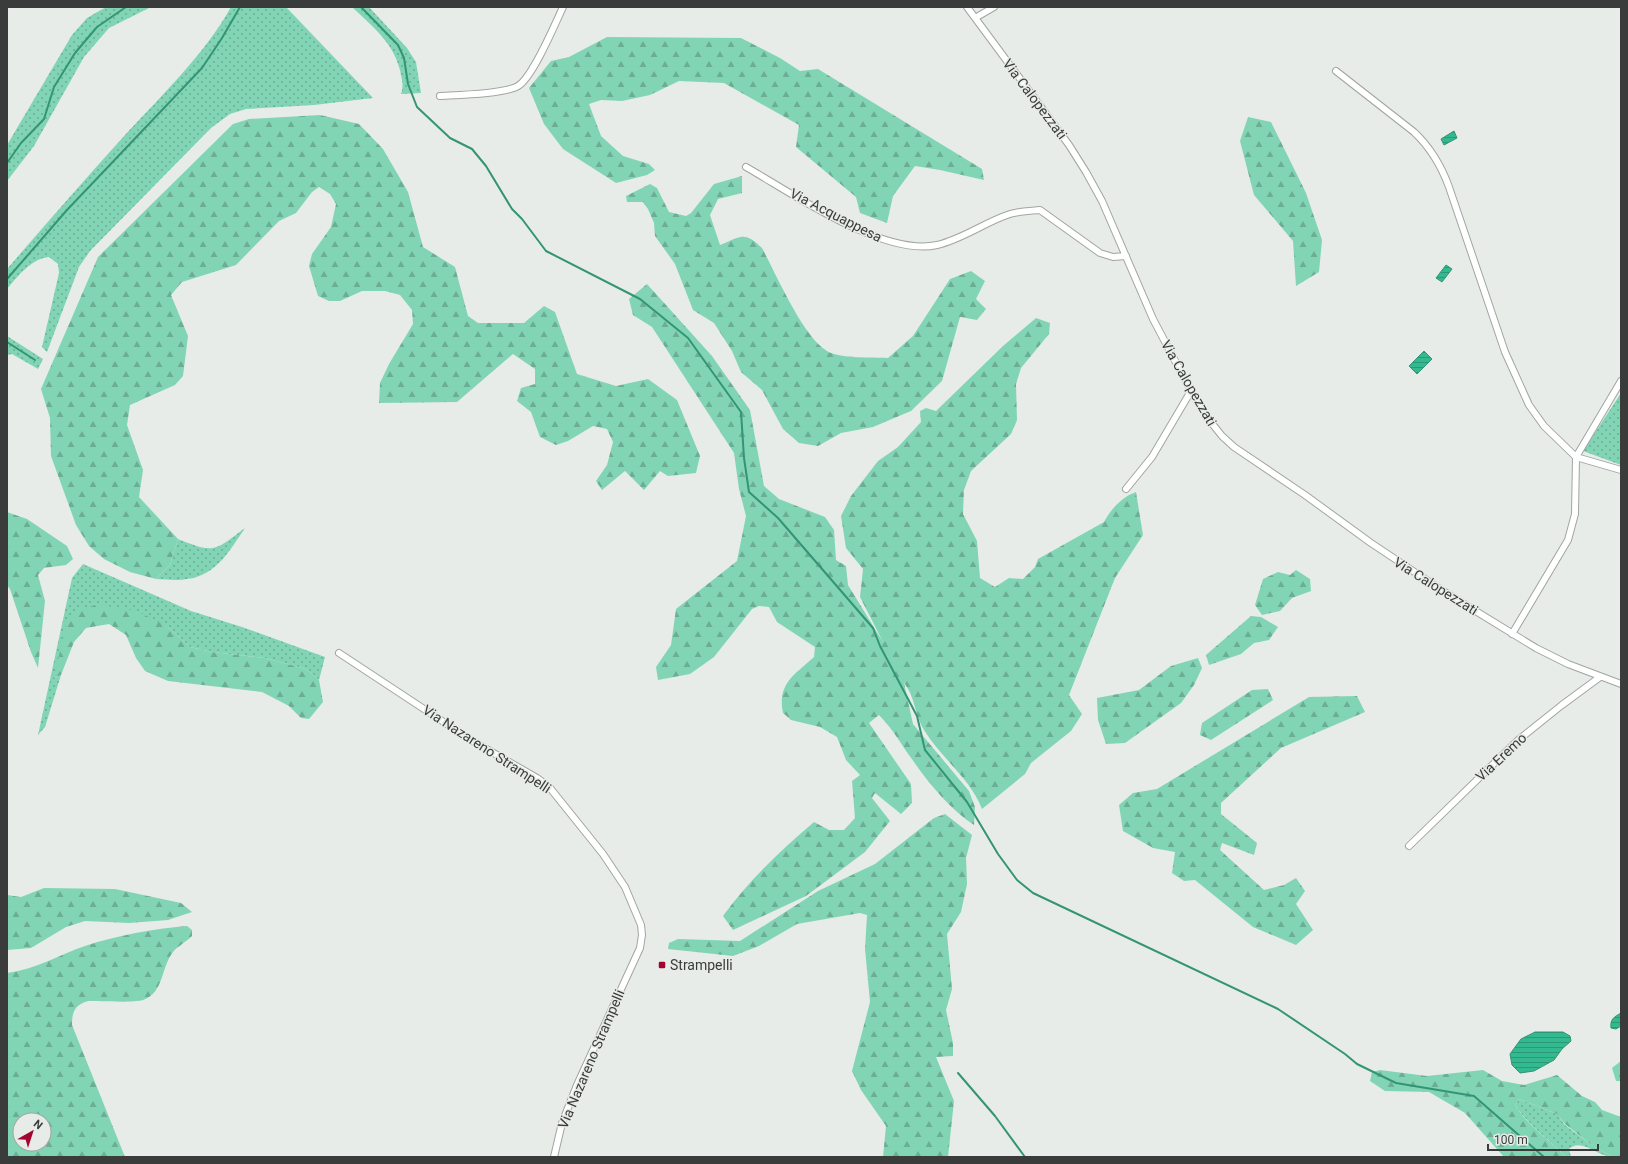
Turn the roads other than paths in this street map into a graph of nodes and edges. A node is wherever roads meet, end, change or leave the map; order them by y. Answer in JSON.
{"nodes":[{"id":1,"x":563,"y":7,"type":"edge"},
{"id":2,"x":967,"y":7,"type":"edge"},
{"id":3,"x":994,"y":7,"type":"edge"},
{"id":4,"x":975,"y":18,"type":"junction"},
{"id":5,"x":1336,"y":71,"type":"dead end"},
{"id":6,"x":440,"y":96,"type":"dead end"},
{"id":7,"x":746,"y":167,"type":"dead end"},
{"id":8,"x":1126,"y":256,"type":"junction"},
{"id":9,"x":1621,"y":381,"type":"edge"},
{"id":10,"x":1191,"y":391,"type":"junction"},
{"id":11,"x":1576,"y":457,"type":"junction"},
{"id":12,"x":1621,"y":470,"type":"edge"},
{"id":13,"x":1126,"y":489,"type":"dead end"},
{"id":14,"x":1512,"y":634,"type":"junction"},
{"id":15,"x":338,"y":653,"type":"dead end"},
{"id":16,"x":1600,"y":677,"type":"junction"},
{"id":17,"x":1621,"y":684,"type":"edge"},
{"id":18,"x":1409,"y":846,"type":"dead end"},
{"id":19,"x":554,"y":1157,"type":"edge"}],
"edges":[{"from":1,"to":6,"type":"street"},
{"from":2,"to":4,"type":"street","name":"Via Calopezzati"},
{"from":3,"to":4,"type":"street"},
{"from":4,"to":8,"type":"street","name":"Via Calopezzati"},
{"from":5,"to":11,"type":"street"},
{"from":7,"to":8,"type":"street","name":"Via Acquappesa"},
{"from":8,"to":10,"type":"street","name":"Via Calopezzati"},
{"from":9,"to":11,"type":"street"},
{"from":10,"to":13,"type":"street"},
{"from":10,"to":14,"type":"street","name":"Via Calopezzati"},
{"from":11,"to":12,"type":"street"},
{"from":11,"to":14,"type":"street"},
{"from":14,"to":16,"type":"street","name":"Via Calopezzati"},
{"from":15,"to":19,"type":"street","name":"Via Nazareno Strampelli"},
{"from":16,"to":17,"type":"street","name":"Via Calopezzati"},
{"from":16,"to":18,"type":"street","name":"Via Eremo"}]}
